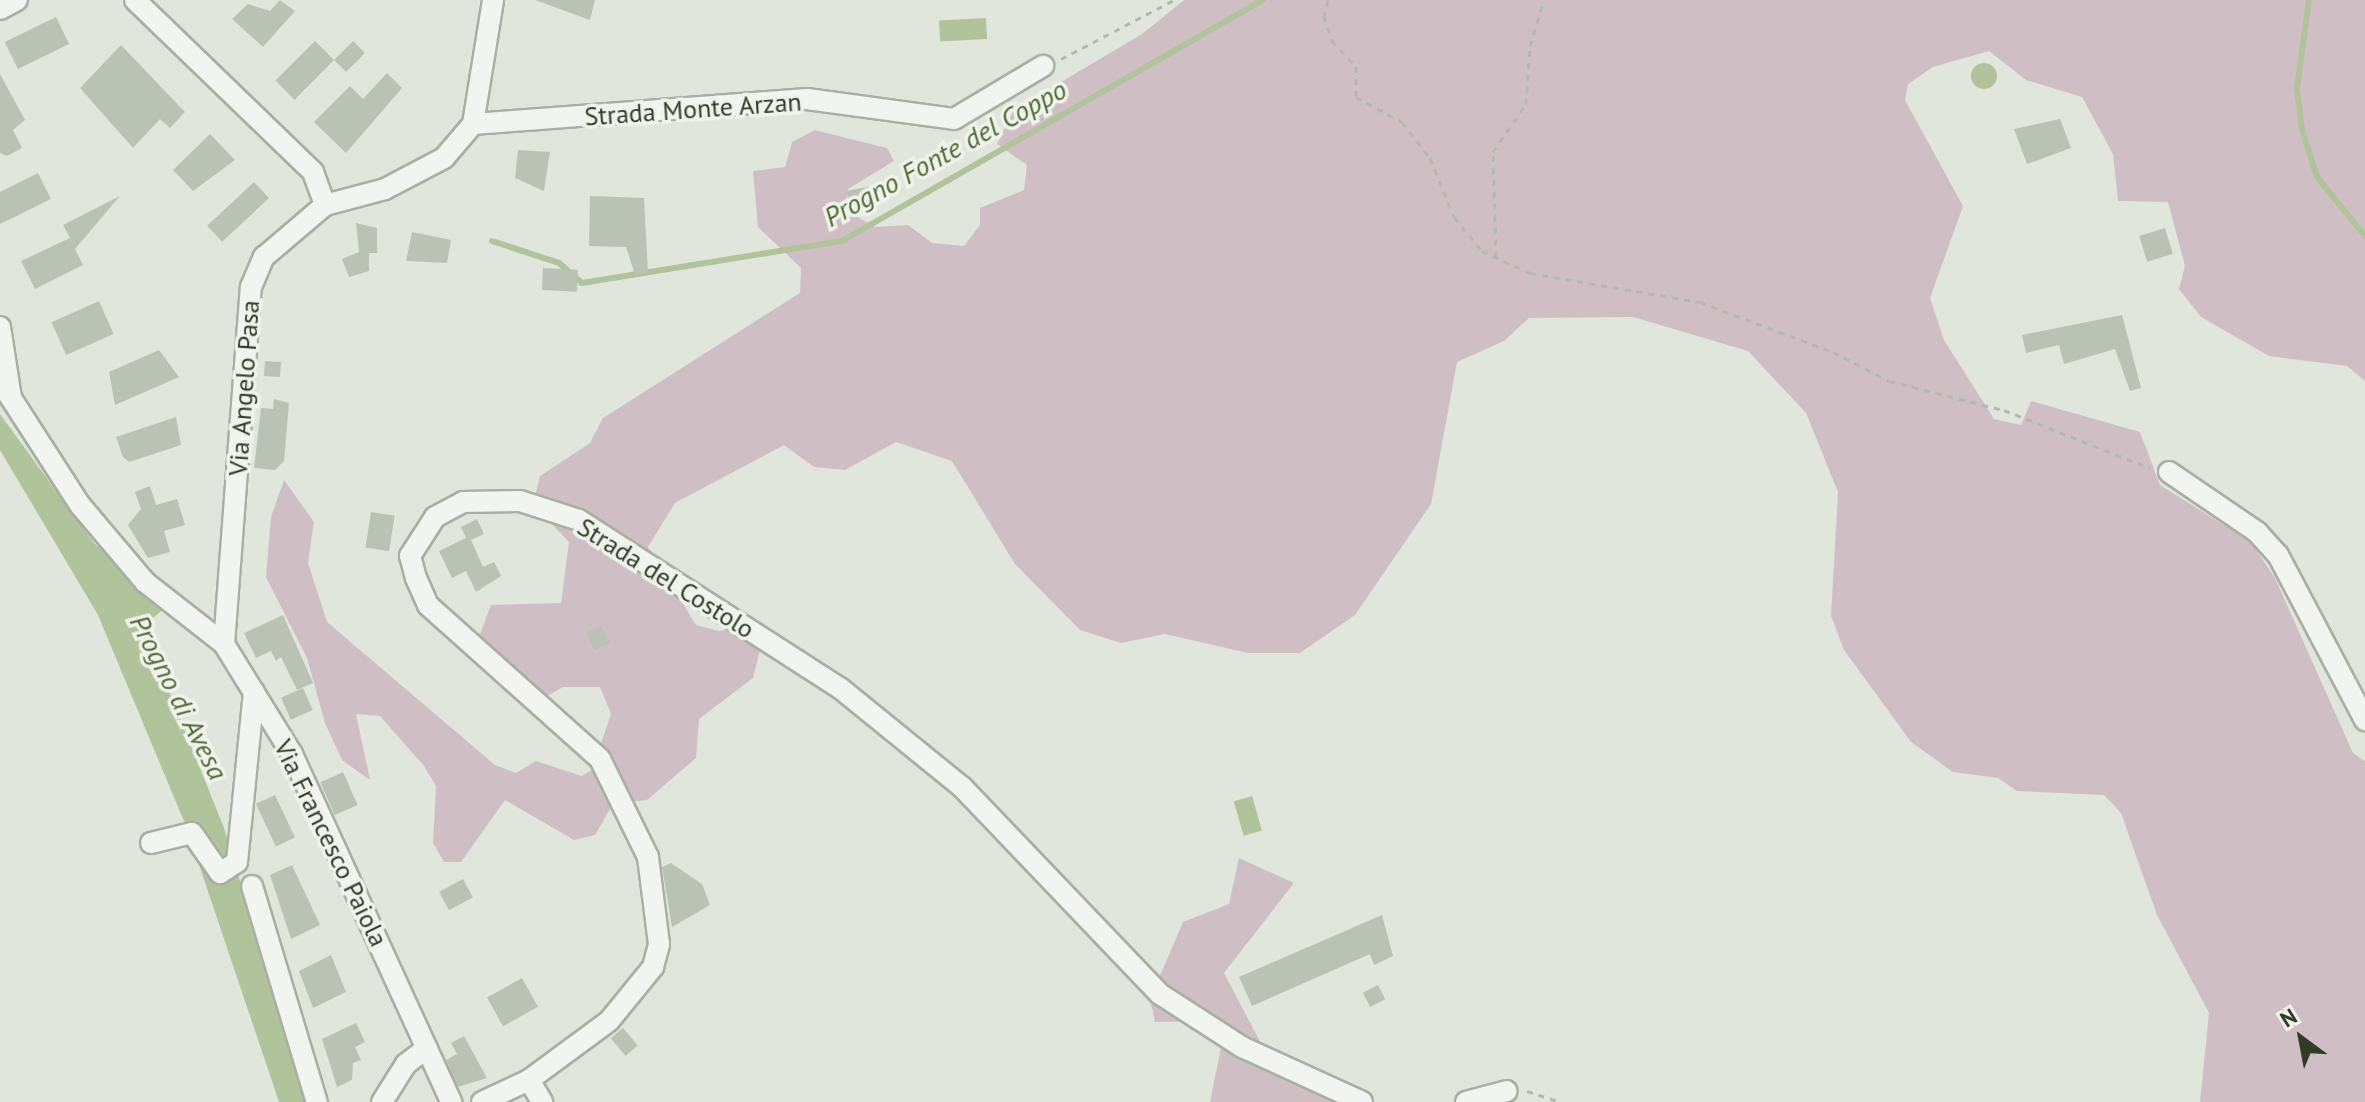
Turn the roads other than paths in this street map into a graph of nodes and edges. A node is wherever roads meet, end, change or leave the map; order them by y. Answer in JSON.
{"nodes":[{"id":1,"x":17,"y":0,"type":"edge"},
{"id":2,"x":135,"y":0,"type":"edge"},
{"id":3,"x":493,"y":0,"type":"edge"},
{"id":4,"x":0,"y":9,"type":"edge"},
{"id":5,"x":1043,"y":66,"type":"road end"},
{"id":6,"x":473,"y":124,"type":"junction"},
{"id":7,"x":325,"y":205,"type":"junction"},
{"id":8,"x":0,"y":327,"type":"edge"},
{"id":9,"x":5,"y":390,"type":"edge"},
{"id":10,"x":2169,"y":472,"type":"road end"},
{"id":11,"x":224,"y":644,"type":"junction"},
{"id":12,"x":254,"y":692,"type":"junction"},
{"id":13,"x":2365,"y":720,"type":"edge"},
{"id":14,"x":151,"y":843,"type":"dead end"},
{"id":15,"x":252,"y":886,"type":"dead end"},
{"id":16,"x":427,"y":1048,"type":"junction"},
{"id":17,"x":529,"y":1080,"type":"junction"},
{"id":18,"x":1507,"y":1091,"type":"road end"},
{"id":19,"x":317,"y":1102,"type":"edge"},
{"id":20,"x":382,"y":1102,"type":"edge"},
{"id":21,"x":451,"y":1102,"type":"edge"},
{"id":22,"x":482,"y":1102,"type":"edge"},
{"id":23,"x":542,"y":1102,"type":"edge"},
{"id":24,"x":1362,"y":1102,"type":"edge"},
{"id":25,"x":1466,"y":1102,"type":"edge"}],
"edges":[{"from":1,"to":4,"type":"street"},
{"from":2,"to":7,"type":"street"},
{"from":3,"to":6,"type":"street"},
{"from":5,"to":6,"type":"street","name":"Strada Monte Arzan"},
{"from":6,"to":7,"type":"street"},
{"from":7,"to":11,"type":"street","name":"Via Angelo Pasa"},
{"from":8,"to":9,"type":"street"},
{"from":9,"to":11,"type":"street","name":"Via Francesco Paiola"},
{"from":10,"to":13,"type":"street"},
{"from":11,"to":12,"type":"street","name":"Via Francesco Paiola"},
{"from":12,"to":14,"type":"street"},
{"from":12,"to":16,"type":"street","name":"Via Francesco Paiola"},
{"from":15,"to":19,"type":"street"},
{"from":16,"to":20,"type":"street"},
{"from":16,"to":21,"type":"street","name":"Via Francesco Paiola"},
{"from":17,"to":22,"type":"street","name":"Strada del Costolo"},
{"from":17,"to":23,"type":"street"},
{"from":17,"to":24,"type":"street","name":"Strada del Costolo"},
{"from":18,"to":25,"type":"street"}]}
